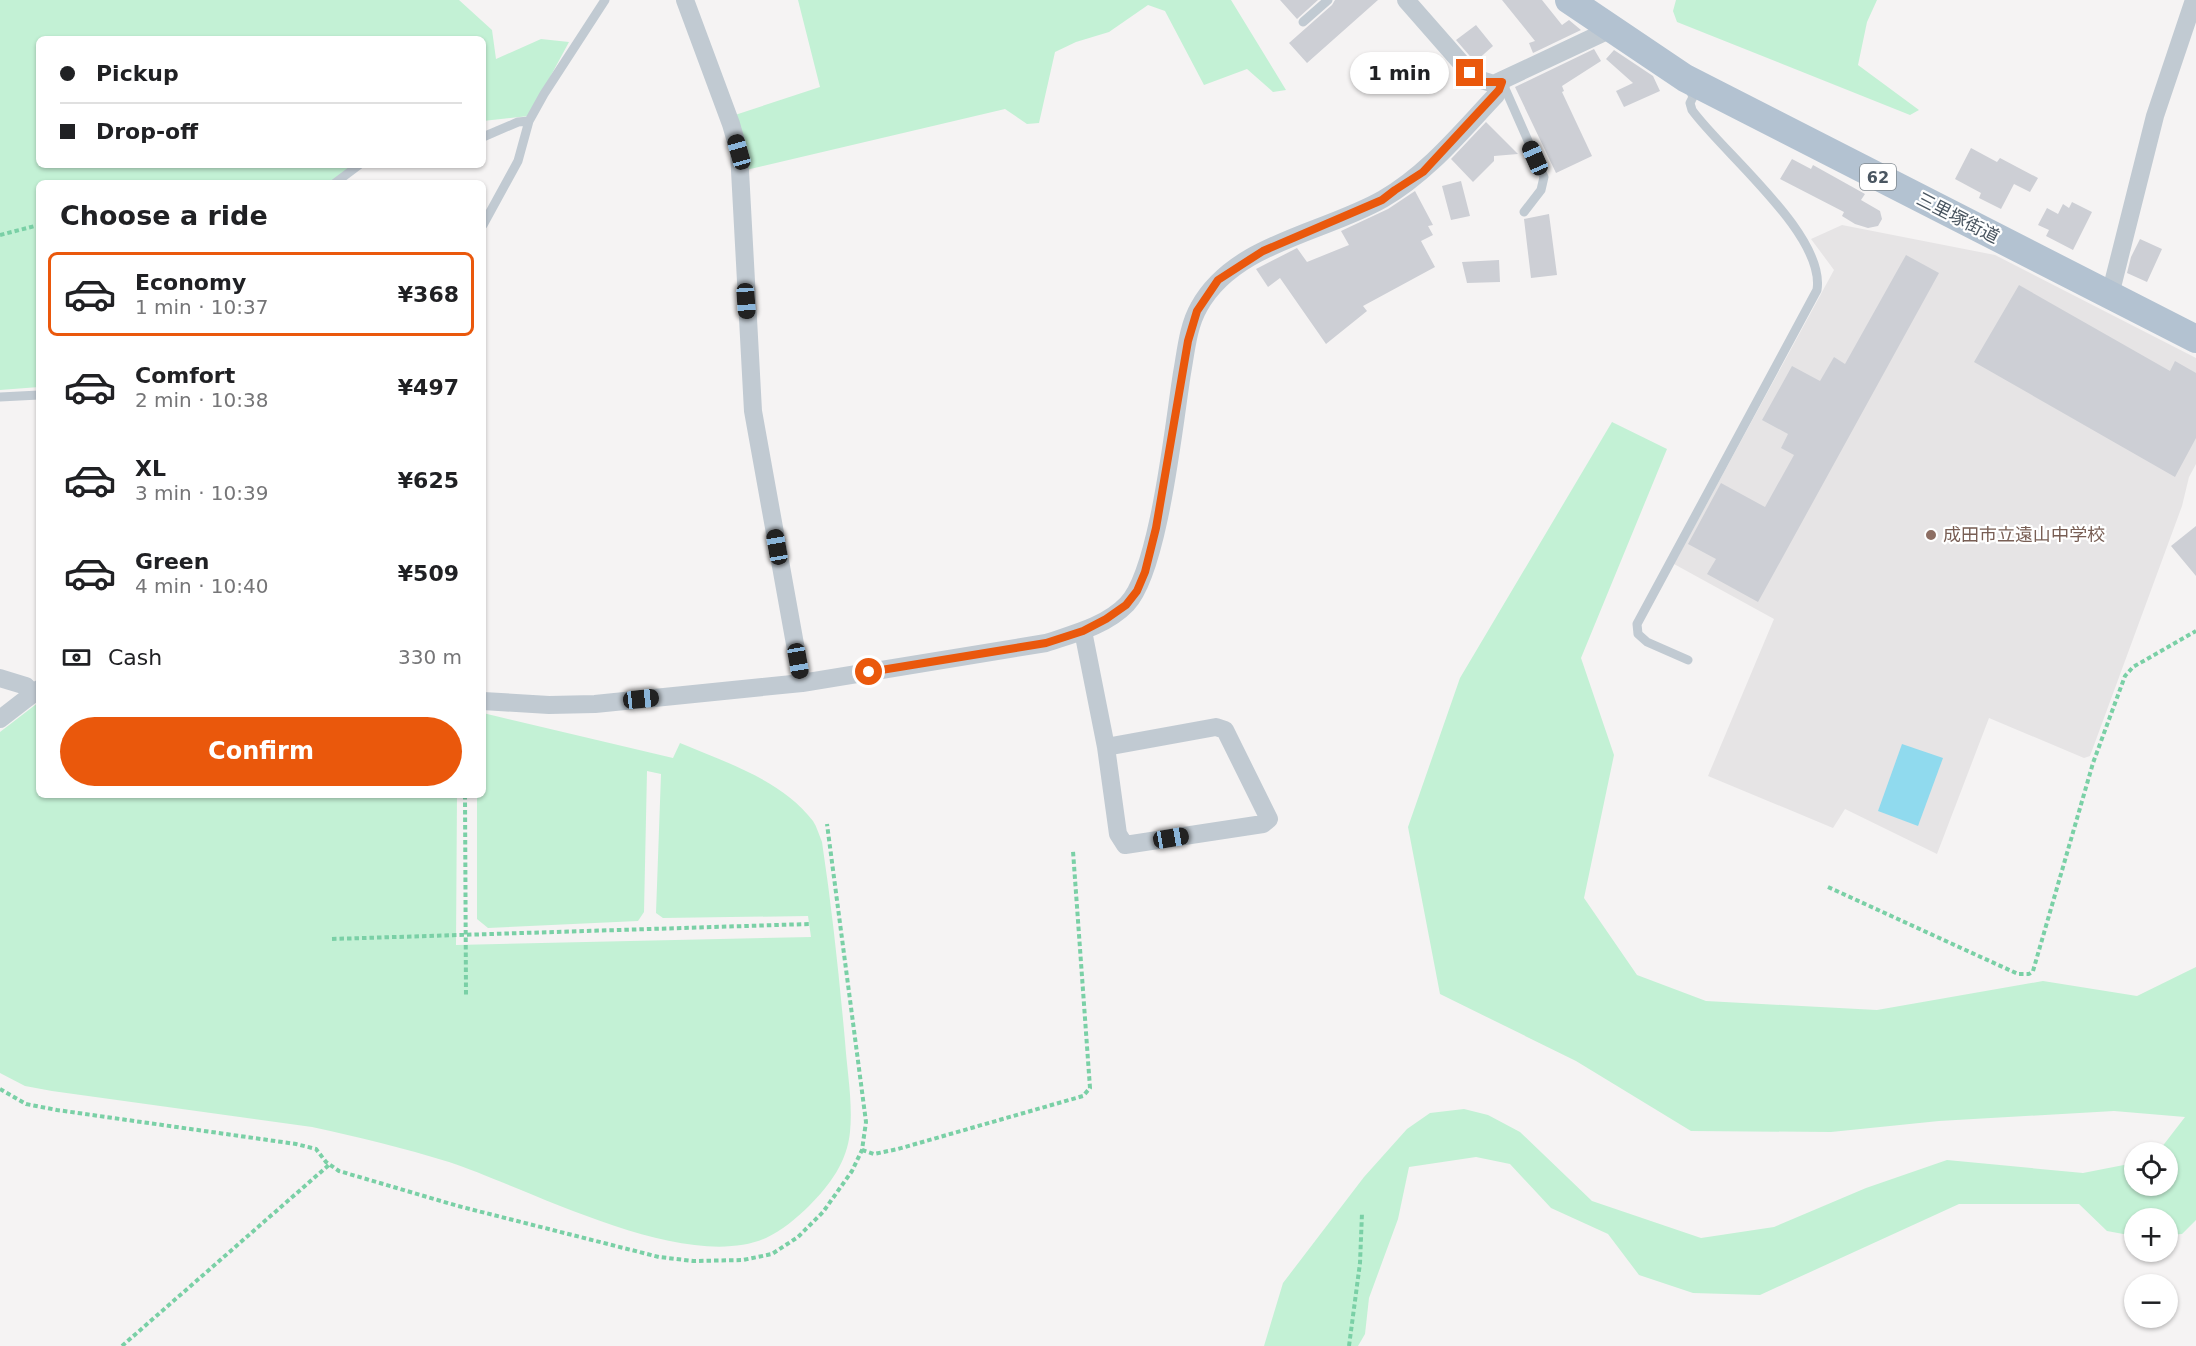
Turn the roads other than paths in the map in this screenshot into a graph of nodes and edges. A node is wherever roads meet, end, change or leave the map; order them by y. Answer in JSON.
{"nodes":[{"id":1,"x":605,"y":0,"type":"edge"},
{"id":2,"x":685,"y":0,"type":"edge"},
{"id":3,"x":1328,"y":0,"type":"edge"},
{"id":4,"x":1406,"y":0,"type":"edge"},
{"id":5,"x":1569,"y":0,"type":"edge"},
{"id":6,"x":2194,"y":0,"type":"edge"},
{"id":7,"x":1303,"y":22,"type":"dead end"},
{"id":8,"x":1611,"y":29,"type":"junction"},
{"id":9,"x":1685,"y":78,"type":"junction"},
{"id":10,"x":1502,"y":82,"type":"junction"},
{"id":11,"x":529,"y":121,"type":"junction"},
{"id":12,"x":486,"y":136,"type":"edge"},
{"id":13,"x":355,"y":168,"type":"edge"},
{"id":14,"x":339,"y":180,"type":"edge"},
{"id":15,"x":1524,"y":212,"type":"dead end"},
{"id":16,"x":486,"y":220,"type":"edge"},
{"id":17,"x":2110,"y":295,"type":"junction"},
{"id":18,"x":2196,"y":339,"type":"edge"},
{"id":19,"x":36,"y":394,"type":"edge"},
{"id":20,"x":0,"y":397,"type":"edge"},
{"id":21,"x":1083,"y":631,"type":"junction"},
{"id":22,"x":1688,"y":660,"type":"dead end"},
{"id":23,"x":0,"y":678,"type":"edge"},
{"id":24,"x":802,"y":683,"type":"junction"},
{"id":25,"x":36,"y":691,"type":"edge"},
{"id":26,"x":486,"y":701,"type":"edge"},
{"id":27,"x":0,"y":719,"type":"edge"},
{"id":28,"x":1106,"y":747,"type":"junction"}],
"edges":[{"from":1,"to":11,"type":"lane"},
{"from":2,"to":24,"type":"street"},
{"from":3,"to":7,"type":"lane"},
{"from":4,"to":10,"type":"street"},
{"from":5,"to":8,"type":"main road","name":"三里塚街道","number":"62"},
{"from":6,"to":17,"type":"street"},
{"from":8,"to":9,"type":"main road","name":"三里塚街道","number":"62"},
{"from":8,"to":10,"type":"street"},
{"from":9,"to":17,"type":"main road","name":"三里塚街道","number":"62"},
{"from":9,"to":22,"type":"lane"},
{"from":10,"to":15,"type":"lane"},
{"from":10,"to":21,"type":"street"},
{"from":11,"to":12,"type":"lane"},
{"from":11,"to":16,"type":"lane"},
{"from":13,"to":14,"type":"lane"},
{"from":17,"to":18,"type":"main road","name":"三里塚街道","number":"62"},
{"from":19,"to":20,"type":"lane"},
{"from":21,"to":24,"type":"street"},
{"from":21,"to":28,"type":"street"},
{"from":23,"to":25,"type":"street"},
{"from":24,"to":26,"type":"street"},
{"from":25,"to":27,"type":"street"},
{"from":28,"to":28,"type":"street"}]}
